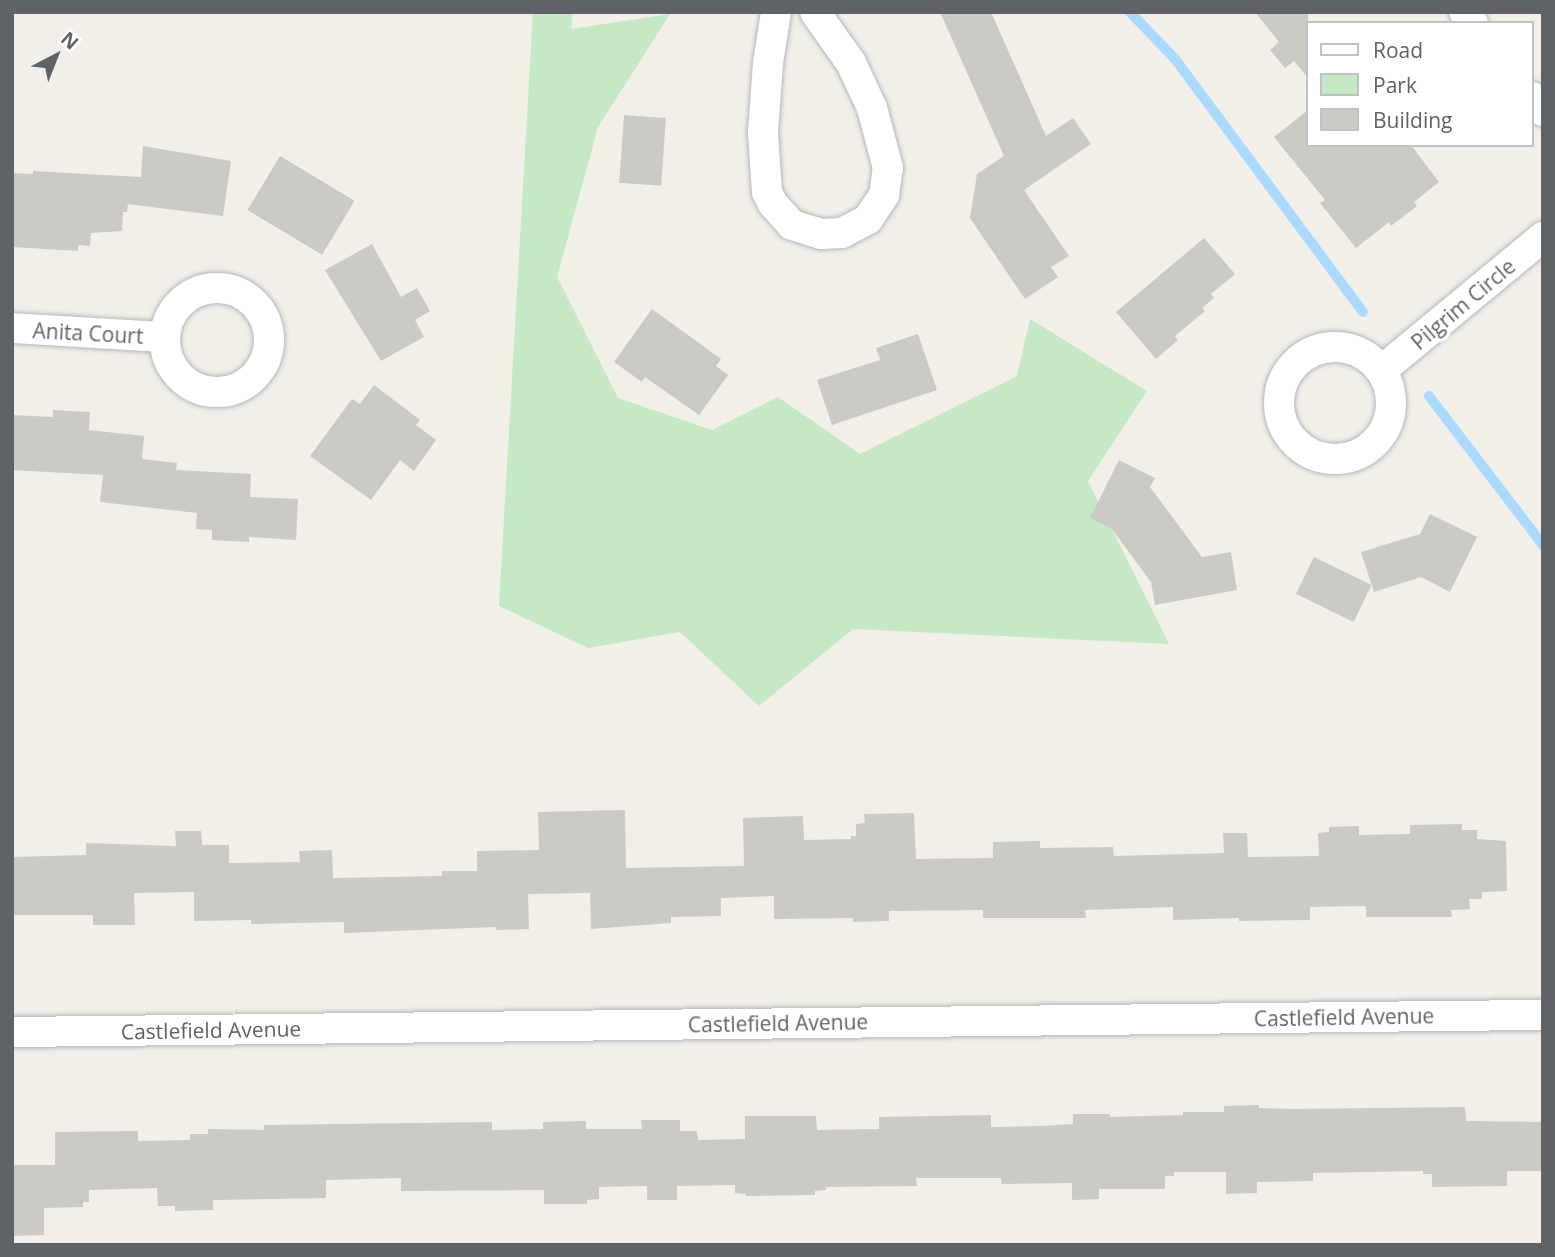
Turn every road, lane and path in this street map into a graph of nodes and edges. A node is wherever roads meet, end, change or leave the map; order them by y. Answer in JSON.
{"nodes":[{"id":1,"x":776,"y":12,"type":"edge"},
{"id":2,"x":816,"y":12,"type":"edge"},
{"id":3,"x":1543,"y":237,"type":"edge"},
{"id":4,"x":12,"y":328,"type":"edge"},
{"id":5,"x":164,"y":337,"type":"dead end"},
{"id":6,"x":1382,"y":370,"type":"dead end"},
{"id":7,"x":1543,"y":1014,"type":"edge"},
{"id":8,"x":12,"y":1032,"type":"edge"}],
"edges":[{"from":1,"to":2,"type":"street"},
{"from":3,"to":6,"type":"street","name":"Pilgrim Circle"},
{"from":4,"to":5,"type":"street","name":"Anita Court"},
{"from":7,"to":8,"type":"street","name":"Castlefield Avenue"}]}
